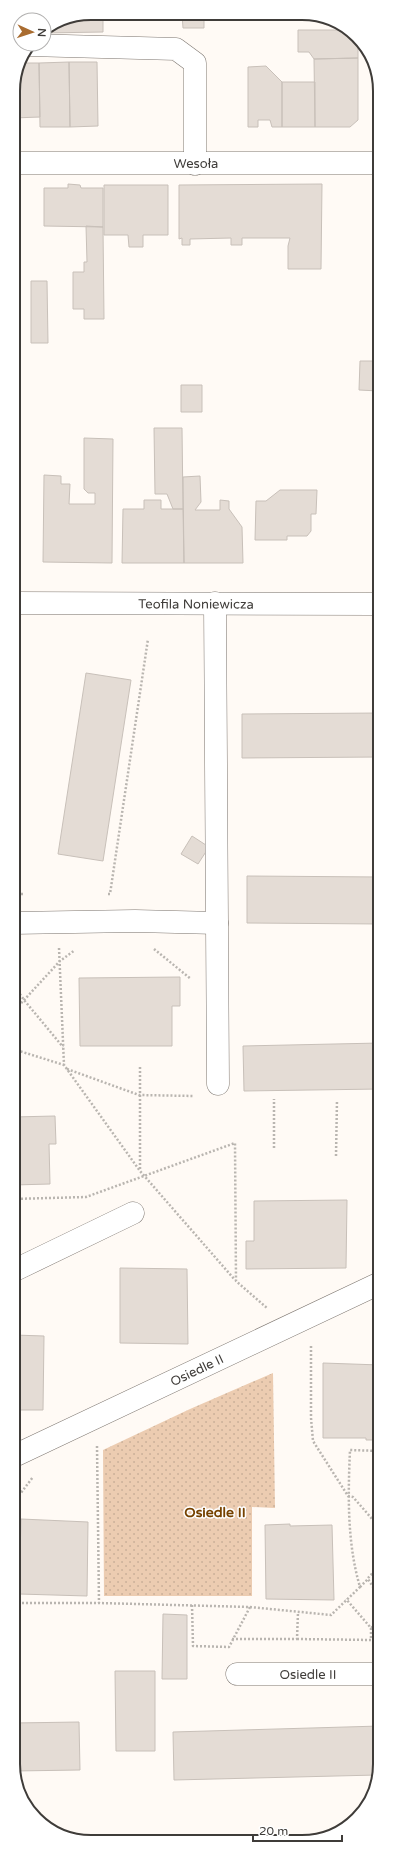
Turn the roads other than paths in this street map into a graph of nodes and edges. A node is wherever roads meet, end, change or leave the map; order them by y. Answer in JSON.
{"nodes":[{"id":1,"x":52,"y":46,"type":"edge"},
{"id":2,"x":20,"y":163,"type":"edge"},
{"id":3,"x":373,"y":163,"type":"edge"},
{"id":4,"x":195,"y":164,"type":"junction"},
{"id":5,"x":215,"y":602,"type":"junction"},
{"id":6,"x":20,"y":603,"type":"edge"},
{"id":7,"x":373,"y":604,"type":"edge"},
{"id":8,"x":20,"y":923,"type":"edge"},
{"id":9,"x":217,"y":923,"type":"junction"},
{"id":10,"x":218,"y":1084,"type":"dead end"},
{"id":11,"x":133,"y":1213,"type":"dead end"},
{"id":12,"x":20,"y":1268,"type":"edge"},
{"id":13,"x":373,"y":1286,"type":"edge"},
{"id":14,"x":20,"y":1453,"type":"edge"},
{"id":15,"x":237,"y":1674,"type":"dead end"},
{"id":16,"x":373,"y":1674,"type":"edge"}],
"edges":[{"from":1,"to":4,"type":"street"},
{"from":2,"to":4,"type":"street","name":"Wesoła"},
{"from":3,"to":4,"type":"street","name":"Wesoła"},
{"from":5,"to":6,"type":"street","name":"Teofila Noniewicza"},
{"from":5,"to":7,"type":"street","name":"Teofila Noniewicza"},
{"from":5,"to":9,"type":"street"},
{"from":8,"to":9,"type":"street"},
{"from":9,"to":10,"type":"street"},
{"from":11,"to":12,"type":"street"},
{"from":13,"to":14,"type":"street","name":"Osiedle II"},
{"from":15,"to":16,"type":"street","name":"Osiedle II"}]}
